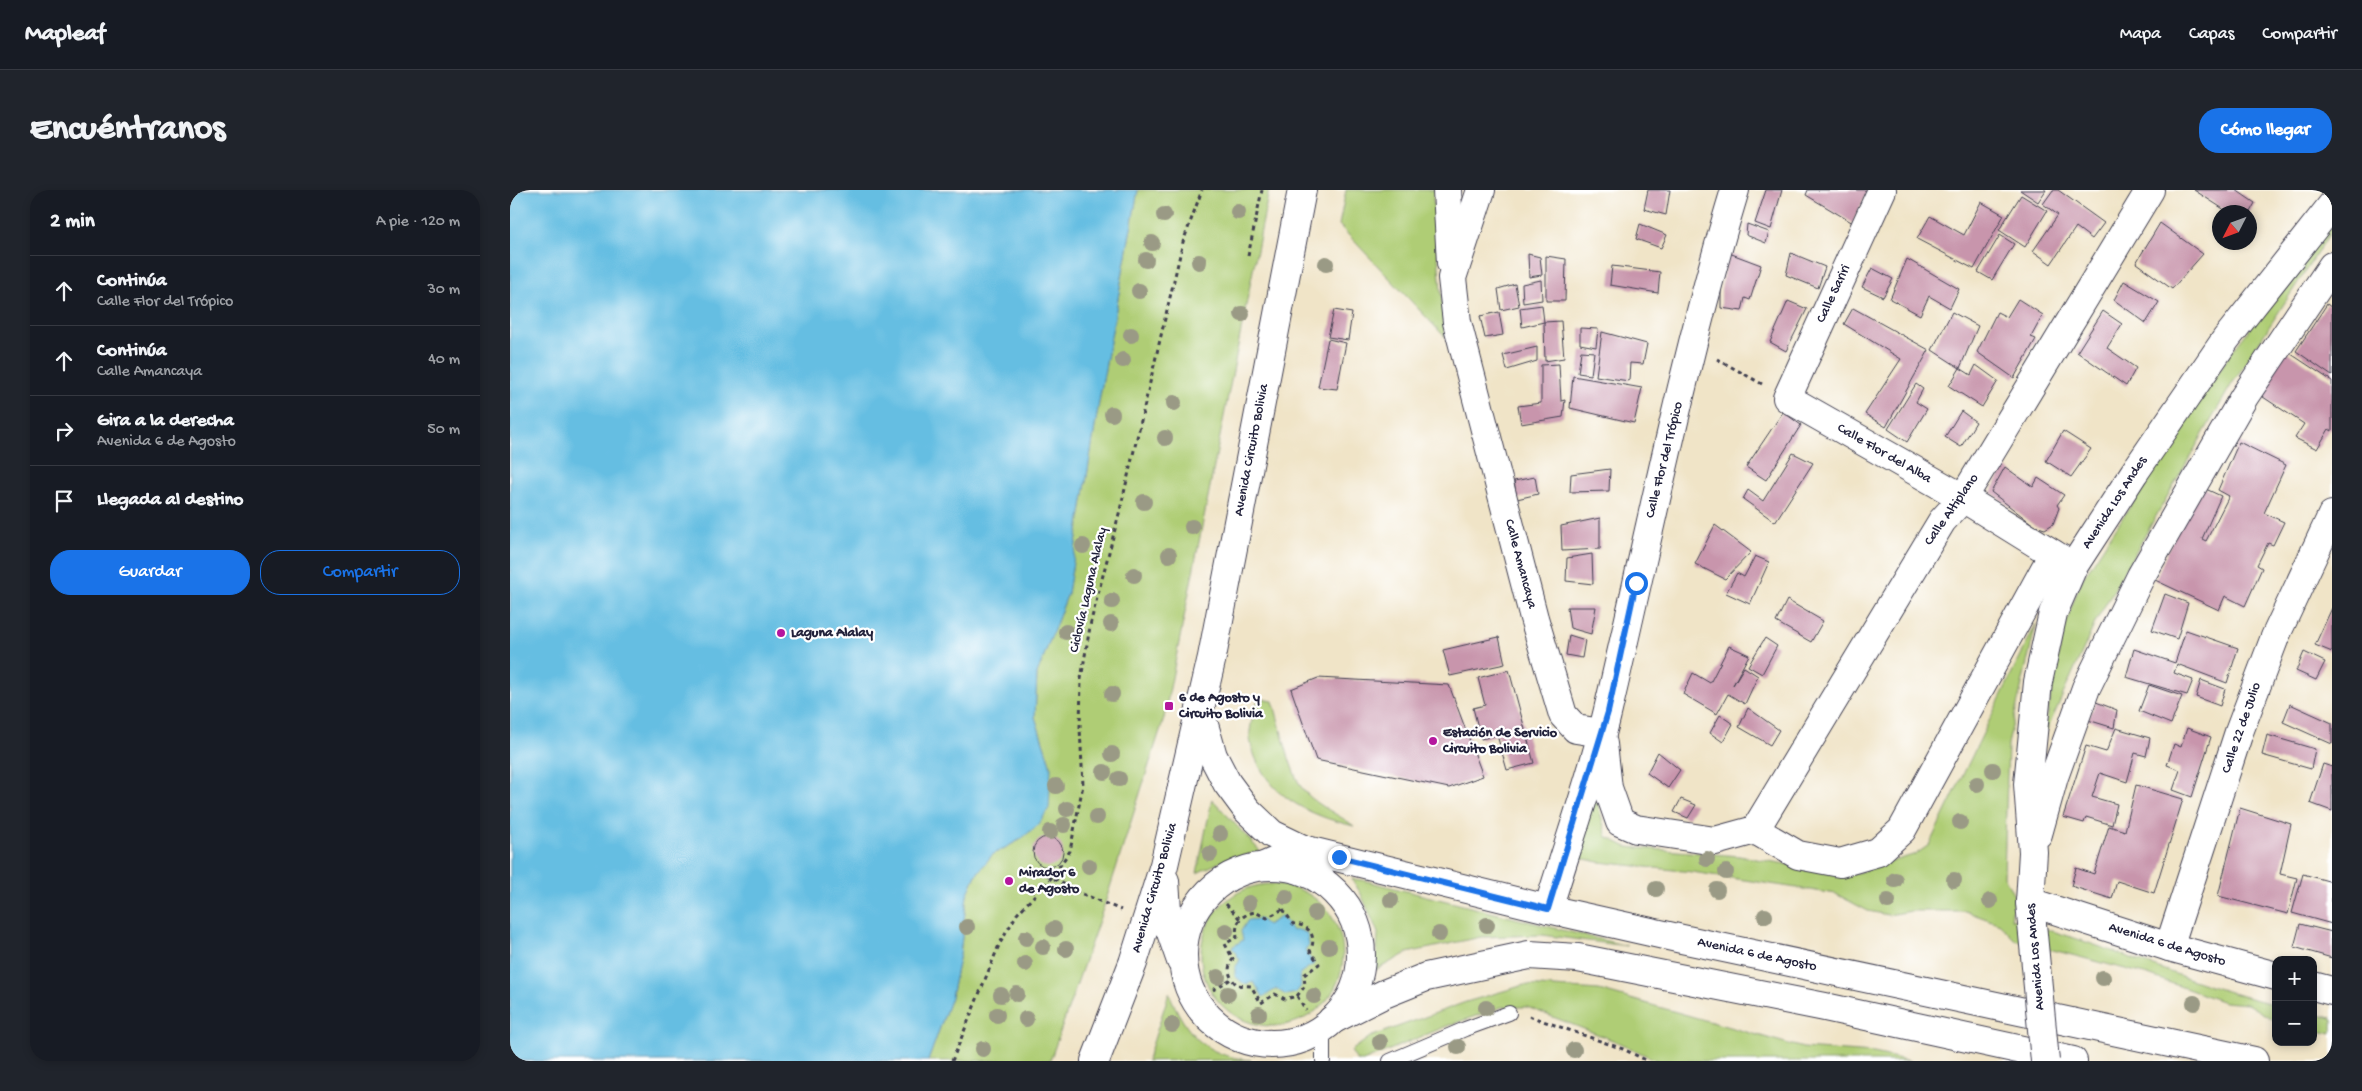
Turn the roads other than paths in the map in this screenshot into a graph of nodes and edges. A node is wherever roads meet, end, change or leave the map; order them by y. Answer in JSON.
{"nodes":[{"id":1,"x":1302,"y":190,"type":"edge"},
{"id":2,"x":1446,"y":190,"type":"edge"},
{"id":3,"x":1481,"y":190,"type":"edge"},
{"id":4,"x":1735,"y":190,"type":"edge"},
{"id":5,"x":1882,"y":190,"type":"edge"},
{"id":6,"x":2150,"y":190,"type":"edge"},
{"id":7,"x":2332,"y":205,"type":"edge"},
{"id":8,"x":2332,"y":266,"type":"edge"},
{"id":9,"x":1452,"y":278,"type":"junction"},
{"id":10,"x":1787,"y":398,"type":"joint"},
{"id":11,"x":1963,"y":498,"type":"junction"},
{"id":12,"x":2332,"y":515,"type":"edge"},
{"id":13,"x":2063,"y":560,"type":"junction"},
{"id":14,"x":1200,"y":710,"type":"junction"},
{"id":15,"x":1602,"y":732,"type":"junction"},
{"id":16,"x":1755,"y":830,"type":"junction"},
{"id":17,"x":1303,"y":849,"type":"junction"},
{"id":18,"x":2033,"y":852,"type":"junction"},
{"id":19,"x":1164,"y":865,"type":"junction"},
{"id":20,"x":1264,"y":866,"type":"junction"},
{"id":21,"x":1323,"y":882,"type":"junction"},
{"id":22,"x":1217,"y":898,"type":"junction"},
{"id":23,"x":1548,"y":909,"type":"junction"},
{"id":24,"x":2031,"y":913,"type":"junction"},
{"id":25,"x":1168,"y":924,"type":"junction"},
{"id":26,"x":2169,"y":947,"type":"junction"},
{"id":27,"x":1133,"y":963,"type":"junction"},
{"id":28,"x":1186,"y":975,"type":"junction"},
{"id":29,"x":2272,"y":975,"type":"edge"},
{"id":30,"x":2317,"y":987,"type":"edge"},
{"id":31,"x":2332,"y":991,"type":"edge"},
{"id":32,"x":1509,"y":1012,"type":"road end"},
{"id":33,"x":1319,"y":1024,"type":"junction"},
{"id":34,"x":1095,"y":1061,"type":"edge"},
{"id":35,"x":1280,"y":1061,"type":"edge"},
{"id":36,"x":1322,"y":1061,"type":"edge"},
{"id":37,"x":1390,"y":1061,"type":"edge"},
{"id":38,"x":2045,"y":1061,"type":"edge"},
{"id":39,"x":2073,"y":1061,"type":"edge"},
{"id":40,"x":2254,"y":1061,"type":"edge"}],
"edges":[{"from":1,"to":14,"type":"main road","name":"Avenida Circuito Bolivia"},
{"from":2,"to":9,"type":"main road"},
{"from":3,"to":9,"type":"main road","name":"Calle Amancaya"},
{"from":4,"to":15,"type":"main road","name":"Calle Flor del Trópico"},
{"from":5,"to":10,"type":"main road","name":"Calle Sariri"},
{"from":6,"to":11,"type":"main road","name":"Calle Altiplano"},
{"from":7,"to":13,"type":"main road","name":"Avenida Los Andes"},
{"from":8,"to":18,"type":"main road","name":"Avenida Los Andes"},
{"from":9,"to":15,"type":"main road","name":"Calle Amancaya"},
{"from":10,"to":11,"type":"main road","name":"Calle Flor del Alba"},
{"from":11,"to":13,"type":"main road","name":"Calle Flor del Alba"},
{"from":11,"to":16,"type":"main road","name":"Calle Altiplano"},
{"from":12,"to":26,"type":"main road","name":"Calle 22 de Julio"},
{"from":13,"to":16,"type":"main road"},
{"from":13,"to":18,"type":"main road","name":"Avenida Los Andes"},
{"from":14,"to":17,"type":"main road","name":"Avenida Circuito Bolivia"},
{"from":14,"to":19,"type":"main road","name":"Avenida Circuito Bolivia"},
{"from":15,"to":16,"type":"main road"},
{"from":15,"to":23,"type":"main road"},
{"from":17,"to":20,"type":"main road"},
{"from":17,"to":21,"type":"main road"},
{"from":17,"to":23,"type":"main road","name":"Avenida 6 de Agosto"},
{"from":18,"to":24,"type":"main road","name":"Avenida Los Andes"},
{"from":19,"to":25,"type":"main road"},
{"from":19,"to":27,"type":"main road","name":"Avenida Circuito Bolivia"},
{"from":20,"to":21,"type":"main road"},
{"from":20,"to":22,"type":"main road"},
{"from":21,"to":33,"type":"main road"},
{"from":22,"to":25,"type":"main road"},
{"from":22,"to":28,"type":"main road"},
{"from":23,"to":40,"type":"main road","name":"Avenida 6 de Agosto"},
{"from":24,"to":26,"type":"main road","name":"Avenida 6 de Agosto"},
{"from":24,"to":38,"type":"main road","name":"Avenida Los Andes","bridge":true},
{"from":25,"to":27,"type":"main road"},
{"from":25,"to":28,"type":"main road"},
{"from":26,"to":29,"type":"main road","name":"Avenida 6 de Agosto"},
{"from":27,"to":34,"type":"main road","name":"Avenida Circuito Bolivia"},
{"from":28,"to":33,"type":"main road"},
{"from":30,"to":31,"type":"main road"},
{"from":32,"to":37,"type":"lane"},
{"from":33,"to":35,"type":"main road"},
{"from":33,"to":36,"type":"lane"},
{"from":33,"to":39,"type":"main road"}]}
